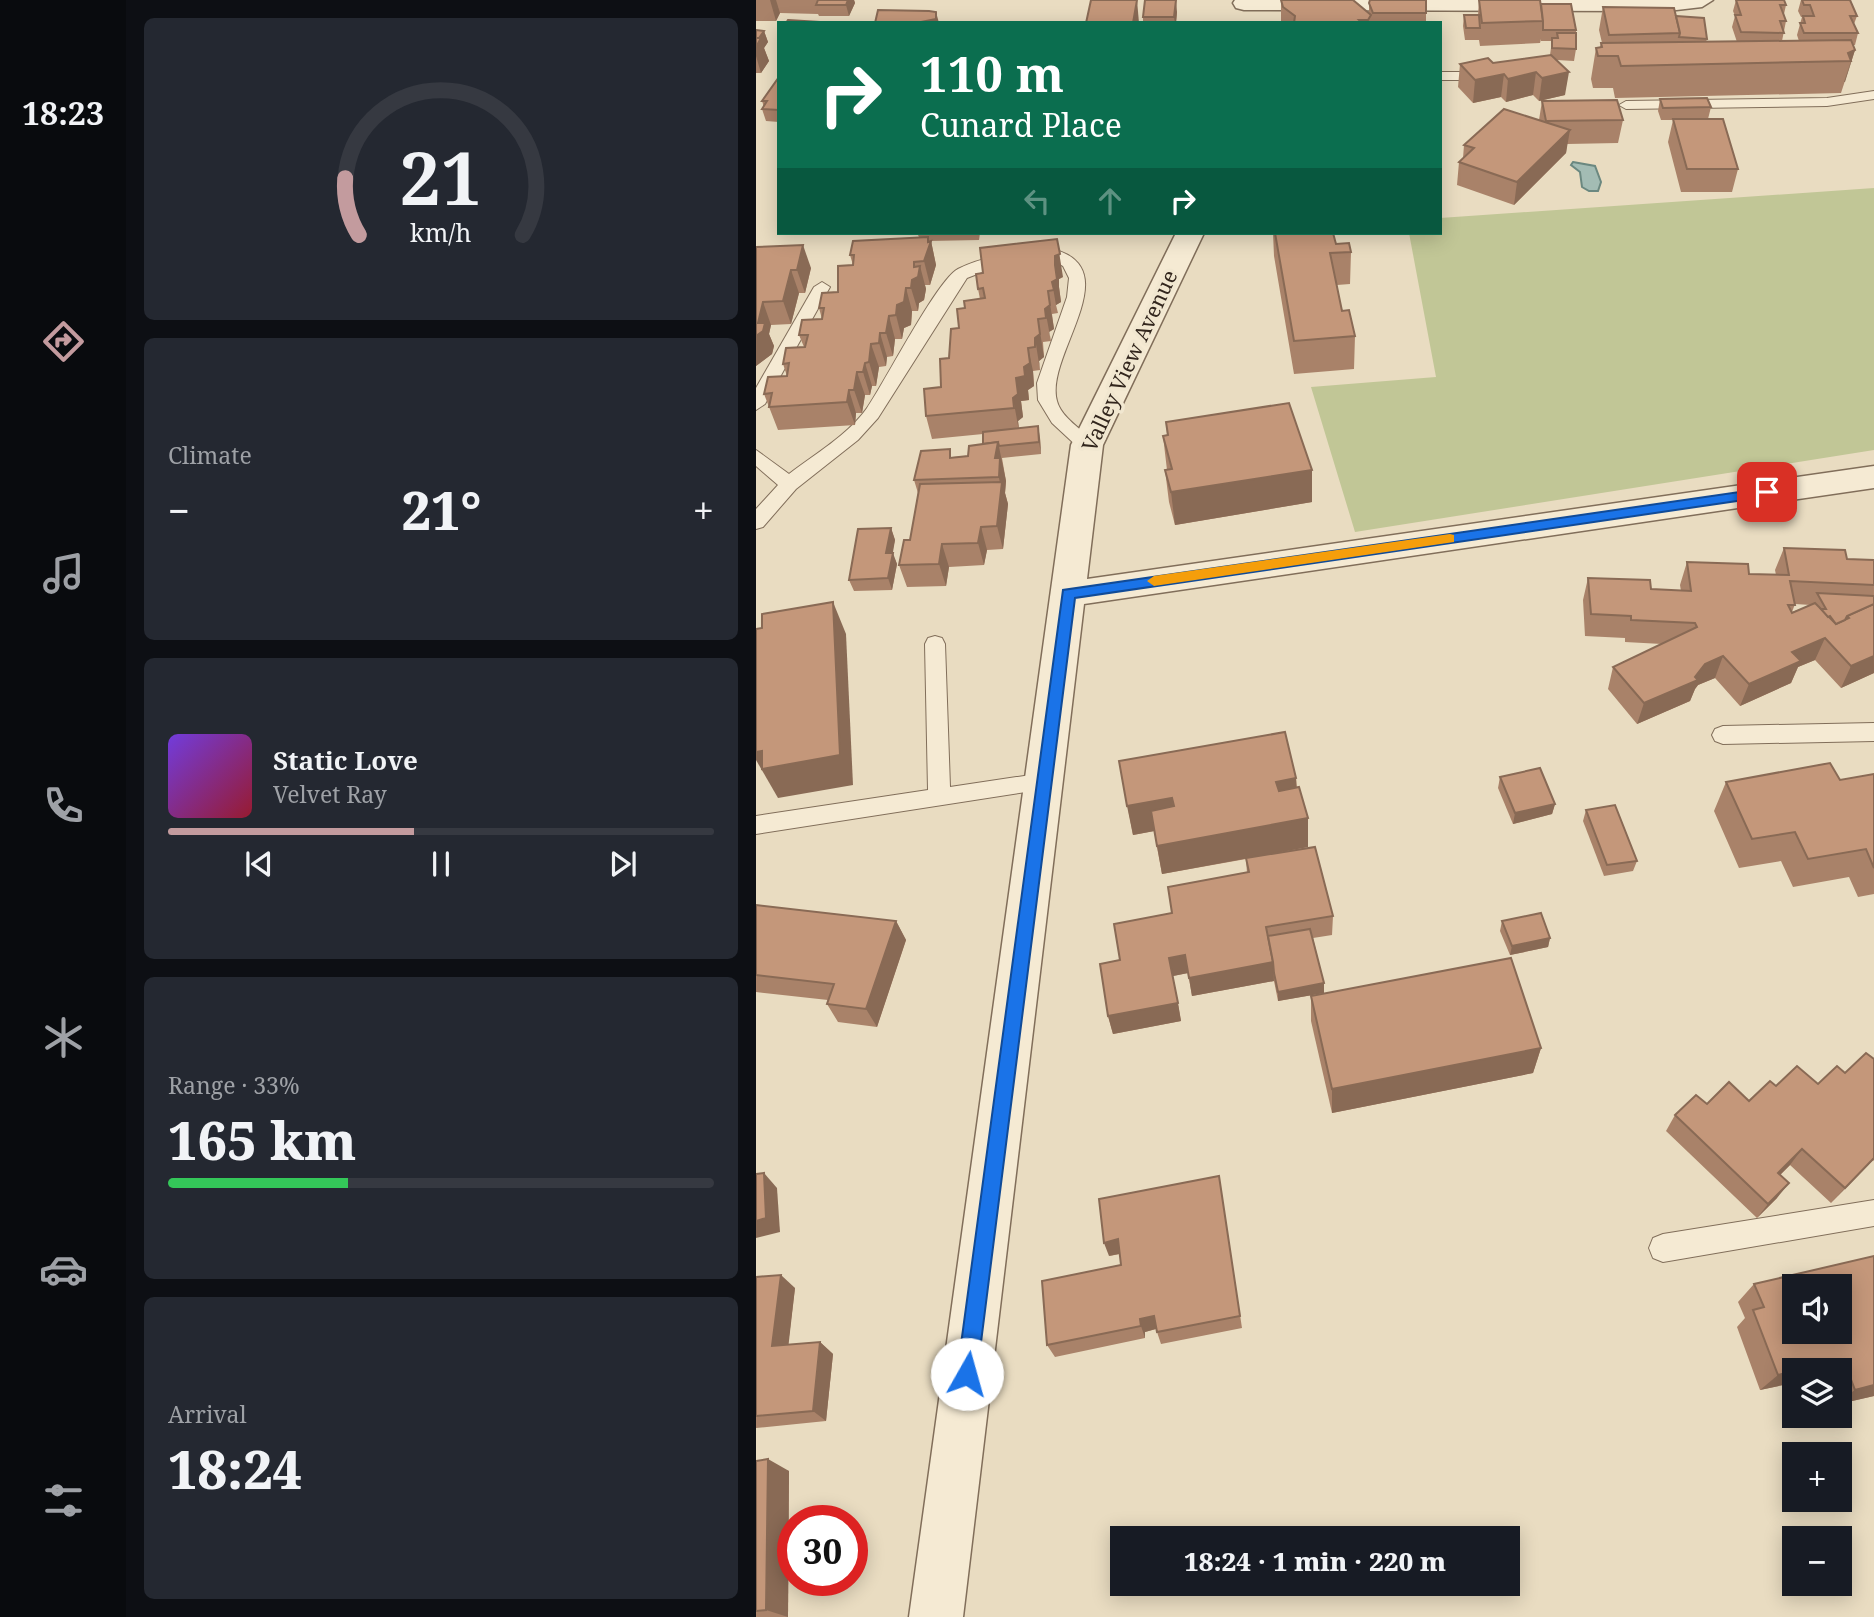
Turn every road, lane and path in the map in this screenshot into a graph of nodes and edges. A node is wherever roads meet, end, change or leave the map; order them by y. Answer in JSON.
{"nodes":[{"id":1,"x":1702,"y":0,"type":"edge"},
{"id":2,"x":1242,"y":9,"type":"edge"},
{"id":3,"x":1442,"y":76,"type":"edge"},
{"id":4,"x":1469,"y":76,"type":"edge"},
{"id":5,"x":1874,"y":95,"type":"edge"},
{"id":6,"x":1626,"y":105,"type":"dead end"},
{"id":7,"x":1190,"y":235,"type":"edge"},
{"id":8,"x":822,"y":287,"type":"dead end"},
{"id":9,"x":756,"y":404,"type":"edge"},
{"id":10,"x":1087,"y":445,"type":"junction"},
{"id":11,"x":756,"y":456,"type":"edge"},
{"id":12,"x":1874,"y":477,"type":"edge"},
{"id":13,"x":789,"y":484,"type":"junction"},
{"id":14,"x":756,"y":522,"type":"edge"},
{"id":15,"x":1068,"y":594,"type":"junction"},
{"id":16,"x":935,"y":645,"type":"dead end"},
{"id":17,"x":1874,"y":732,"type":"edge"},
{"id":18,"x":1723,"y":735,"type":"dead end"},
{"id":19,"x":1044,"y":782,"type":"junction"},
{"id":20,"x":939,"y":797,"type":"junction"},
{"id":21,"x":756,"y":825,"type":"edge"},
{"id":22,"x":1874,"y":1213,"type":"edge"},
{"id":23,"x":1663,"y":1248,"type":"dead end"},
{"id":24,"x":936,"y":1617,"type":"edge"}],
"edges":[{"from":1,"to":2,"type":"street"},
{"from":3,"to":4,"type":"lane"},
{"from":5,"to":6,"type":"lane"},
{"from":7,"to":10,"type":"street","name":"Valley View Avenue"},
{"from":8,"to":9,"type":"lane"},
{"from":10,"to":13,"type":"lane"},
{"from":10,"to":15,"type":"street","name":"Valley View Avenue"},
{"from":11,"to":13,"type":"lane"},
{"from":12,"to":15,"type":"street"},
{"from":13,"to":14,"type":"lane"},
{"from":15,"to":19,"type":"street","name":"Valley View Avenue"},
{"from":16,"to":20,"type":"lane"},
{"from":17,"to":18,"type":"lane"},
{"from":19,"to":20,"type":"lane"},
{"from":19,"to":24,"type":"street","name":"Valley View Avenue"},
{"from":20,"to":21,"type":"lane"},
{"from":22,"to":23,"type":"lane"}]}
